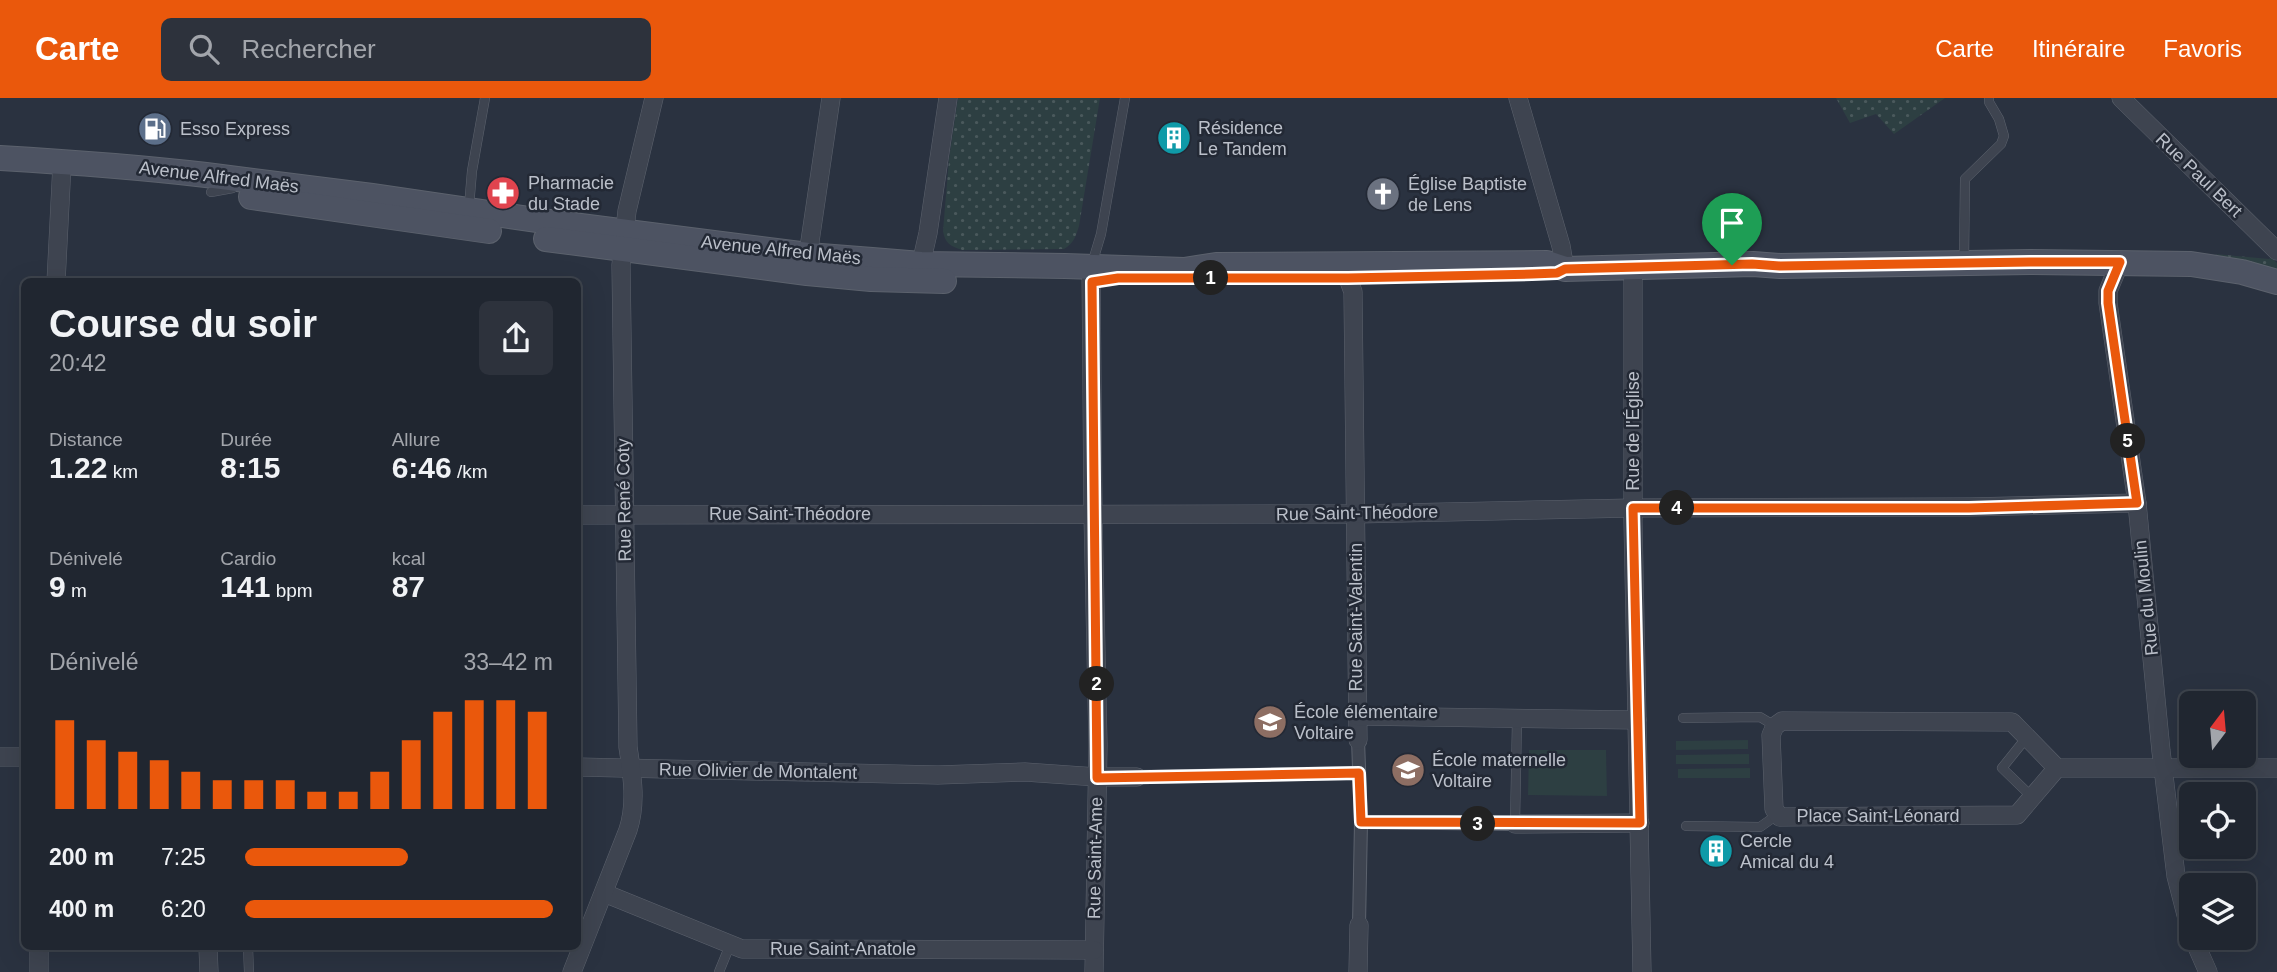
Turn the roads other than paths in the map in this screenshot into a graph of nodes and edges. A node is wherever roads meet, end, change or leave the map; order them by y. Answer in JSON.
{"nodes":[{"id":1,"x":485,"y":98,"type":"edge"},
{"id":2,"x":654,"y":98,"type":"edge"},
{"id":3,"x":831,"y":98,"type":"edge"},
{"id":4,"x":948,"y":98,"type":"edge"},
{"id":5,"x":1125,"y":98,"type":"edge"},
{"id":6,"x":1518,"y":98,"type":"edge"},
{"id":7,"x":1989,"y":98,"type":"edge"},
{"id":8,"x":2121,"y":98,"type":"edge"},
{"id":9,"x":0,"y":158,"type":"edge"},
{"id":10,"x":62,"y":169,"type":"junction"},
{"id":11,"x":0,"y":171,"type":"edge"},
{"id":12,"x":468,"y":219,"type":"junction"},
{"id":13,"x":622,"y":240,"type":"junction"},
{"id":14,"x":2277,"y":251,"type":"edge"},
{"id":15,"x":808,"y":254,"type":"junction"},
{"id":16,"x":2120,"y":262,"type":"junction"},
{"id":17,"x":1964,"y":263,"type":"junction"},
{"id":18,"x":921,"y":264,"type":"junction"},
{"id":19,"x":1633,"y":267,"type":"junction"},
{"id":20,"x":1565,"y":269,"type":"junction"},
{"id":21,"x":1344,"y":272,"type":"junction"},
{"id":22,"x":2242,"y":272,"type":"junction"},
{"id":23,"x":1092,"y":274,"type":"junction"},
{"id":24,"x":56,"y":278,"type":"edge"},
{"id":25,"x":2277,"y":282,"type":"edge"},
{"id":26,"x":2277,"y":294,"type":"edge"},
{"id":27,"x":2137,"y":503,"type":"junction"},
{"id":28,"x":1633,"y":508,"type":"junction"},
{"id":29,"x":624,"y":514,"type":"junction"},
{"id":30,"x":1093,"y":514,"type":"junction"},
{"id":31,"x":1356,"y":514,"type":"junction"},
{"id":32,"x":581,"y":515,"type":"edge"},
{"id":33,"x":1357,"y":716,"type":"junction"},
{"id":34,"x":1683,"y":718,"type":"dead end"},
{"id":35,"x":1517,"y":720,"type":"junction"},
{"id":36,"x":1637,"y":720,"type":"junction"},
{"id":37,"x":1775,"y":726,"type":"junction"},
{"id":38,"x":2027,"y":737,"type":"junction"},
{"id":39,"x":1358,"y":740,"type":"joint"},
{"id":40,"x":0,"y":757,"type":"edge"},
{"id":41,"x":21,"y":757,"type":"edge"},
{"id":42,"x":581,"y":767,"type":"edge"},
{"id":43,"x":2163,"y":767,"type":"junction"},
{"id":44,"x":631,"y":768,"type":"junction"},
{"id":45,"x":2057,"y":768,"type":"junction"},
{"id":46,"x":2277,"y":768,"type":"edge"},
{"id":47,"x":1359,"y":773,"type":"junction"},
{"id":48,"x":1136,"y":777,"type":"joint"},
{"id":49,"x":1097,"y":778,"type":"junction"},
{"id":50,"x":2032,"y":797,"type":"junction"},
{"id":51,"x":1777,"y":815,"type":"junction"},
{"id":52,"x":1361,"y":822,"type":"junction"},
{"id":53,"x":1640,"y":823,"type":"junction"},
{"id":54,"x":1515,"y":824,"type":"junction"},
{"id":55,"x":1686,"y":826,"type":"dead end"},
{"id":56,"x":2179,"y":887,"type":"edge"},
{"id":57,"x":604,"y":893,"type":"junction"},
{"id":58,"x":1359,"y":925,"type":"joint"},
{"id":59,"x":730,"y":945,"type":"junction"},
{"id":60,"x":39,"y":950,"type":"edge"},
{"id":61,"x":208,"y":950,"type":"edge"},
{"id":62,"x":248,"y":950,"type":"edge"},
{"id":63,"x":581,"y":950,"type":"edge"},
{"id":64,"x":581,"y":950,"type":"edge"},
{"id":65,"x":1094,"y":950,"type":"junction"},
{"id":66,"x":2198,"y":950,"type":"edge"},
{"id":67,"x":39,"y":972,"type":"edge"},
{"id":68,"x":209,"y":972,"type":"edge"},
{"id":69,"x":249,"y":972,"type":"edge"},
{"id":70,"x":572,"y":972,"type":"edge"},
{"id":71,"x":719,"y":972,"type":"edge"},
{"id":72,"x":1094,"y":972,"type":"edge"},
{"id":73,"x":1357,"y":972,"type":"edge"},
{"id":74,"x":1642,"y":972,"type":"edge"},
{"id":75,"x":2208,"y":972,"type":"edge"}],
"edges":[{"from":1,"to":12,"type":"lane"},
{"from":2,"to":13,"type":"street","name":"Rue René Coty"},
{"from":3,"to":15,"type":"street"},
{"from":4,"to":18,"type":"street"},
{"from":5,"to":23,"type":"lane"},
{"from":6,"to":20,"type":"street"},
{"from":7,"to":17,"type":"lane"},
{"from":8,"to":14,"type":"street","name":"Rue Paul Bert"},
{"from":9,"to":10,"type":"main road","name":"Avenue Alfred Maës"},
{"from":10,"to":11,"type":"main road","name":"Avenue Alfred Maës"},
{"from":10,"to":12,"type":"main road","name":"Avenue Alfred Maës"},
{"from":10,"to":12,"type":"main road","name":"Avenue Alfred Maës"},
{"from":10,"to":24,"type":"street"},
{"from":12,"to":13,"type":"main road","name":"Avenue Alfred Maës"},
{"from":13,"to":15,"type":"main road","name":"Avenue Alfred Maës"},
{"from":13,"to":23,"type":"main road","name":"Avenue Alfred Maës"},
{"from":13,"to":29,"type":"street","name":"Rue René Coty"},
{"from":15,"to":18,"type":"main road","name":"Avenue Alfred Maës"},
{"from":16,"to":17,"type":"main road","name":"Avenue Alfred Maës"},
{"from":16,"to":22,"type":"main road","name":"Avenue Alfred Maës"},
{"from":16,"to":27,"type":"street","name":"Rue du Moulin"},
{"from":17,"to":19,"type":"main road","name":"Avenue Alfred Maës"},
{"from":18,"to":23,"type":"main road","name":"Avenue Alfred Maës"},
{"from":19,"to":20,"type":"main road","name":"Avenue Alfred Maës"},
{"from":19,"to":28,"type":"street","name":"Rue de l'Église"},
{"from":20,"to":21,"type":"main road","name":"Avenue Alfred Maës"},
{"from":20,"to":21,"type":"main road","name":"Avenue Alfred Maës"},
{"from":21,"to":23,"type":"main road","name":"Avenue Alfred Maës"},
{"from":21,"to":31,"type":"street","name":"Rue Saint-Valentin"},
{"from":22,"to":25,"type":"main road","name":"Avenue Alfred Maës"},
{"from":22,"to":26,"type":"street"},
{"from":23,"to":30,"type":"street","name":"Rue Saint-Ame"},
{"from":27,"to":28,"type":"street","name":"Rue Saint-Théodore"},
{"from":27,"to":43,"type":"street","name":"Rue du Moulin"},
{"from":28,"to":31,"type":"street","name":"Rue Saint-Théodore"},
{"from":28,"to":36,"type":"street","name":"Rue de l'Église"},
{"from":29,"to":30,"type":"street","name":"Rue Saint-Théodore"},
{"from":29,"to":32,"type":"street","name":"Rue Saint-Théodore"},
{"from":29,"to":44,"type":"street","name":"Rue René Coty"},
{"from":30,"to":31,"type":"street","name":"Rue Saint-Théodore"},
{"from":30,"to":49,"type":"street","name":"Rue Saint-Ame"},
{"from":31,"to":33,"type":"street","name":"Rue Saint-Valentin"},
{"from":33,"to":35,"type":"street"},
{"from":33,"to":39,"type":"street","name":"Rue Saint-Valentin"},
{"from":34,"to":37,"type":"lane"},
{"from":35,"to":36,"type":"street"},
{"from":35,"to":54,"type":"lane"},
{"from":36,"to":53,"type":"street","name":"Rue de l'Église"},
{"from":37,"to":38,"type":"street"},
{"from":37,"to":51,"type":"street","name":"Place Saint-Léonard"},
{"from":38,"to":45,"type":"street"},
{"from":38,"to":50,"type":"lane"},
{"from":39,"to":47,"type":"street","name":"Rue Saint-Valentin"},
{"from":40,"to":41,"type":"street"},
{"from":42,"to":44,"type":"street","name":"Rue Olivier de Montalent"},
{"from":43,"to":45,"type":"street"},
{"from":43,"to":46,"type":"street"},
{"from":43,"to":56,"type":"street","name":"Rue du Moulin"},
{"from":44,"to":49,"type":"street","name":"Rue Olivier de Montalent"},
{"from":44,"to":57,"type":"street","name":"Rue René Coty"},
{"from":45,"to":50,"type":"street","name":"Place Saint-Léonard"},
{"from":47,"to":48,"type":"street"},
{"from":47,"to":52,"type":"street","name":"Rue Saint-Valentin"},
{"from":48,"to":49,"type":"street","name":"Rue Olivier de Montalent"},
{"from":49,"to":65,"type":"street","name":"Rue Saint-Ame"},
{"from":50,"to":51,"type":"street","name":"Place Saint-Léonard"},
{"from":51,"to":55,"type":"lane"},
{"from":52,"to":54,"type":"street"},
{"from":52,"to":58,"type":"street","name":"Rue Saint-Valentin"},
{"from":53,"to":54,"type":"street"},
{"from":53,"to":74,"type":"street","name":"Rue de l'Église"},
{"from":57,"to":59,"type":"street","name":"Rue Saint-Anatole"},
{"from":57,"to":64,"type":"street","name":"Rue René Coty"},
{"from":58,"to":73,"type":"street","name":"Rue Saint-Valentin"},
{"from":59,"to":65,"type":"street","name":"Rue Saint-Anatole"},
{"from":59,"to":71,"type":"lane"},
{"from":60,"to":67,"type":"street"},
{"from":61,"to":68,"type":"street"},
{"from":62,"to":69,"type":"lane"},
{"from":63,"to":70,"type":"street","name":"Rue René Coty"},
{"from":65,"to":72,"type":"street","name":"Rue Saint-Ame"},
{"from":66,"to":75,"type":"street","name":"Rue du Moulin"}]}
